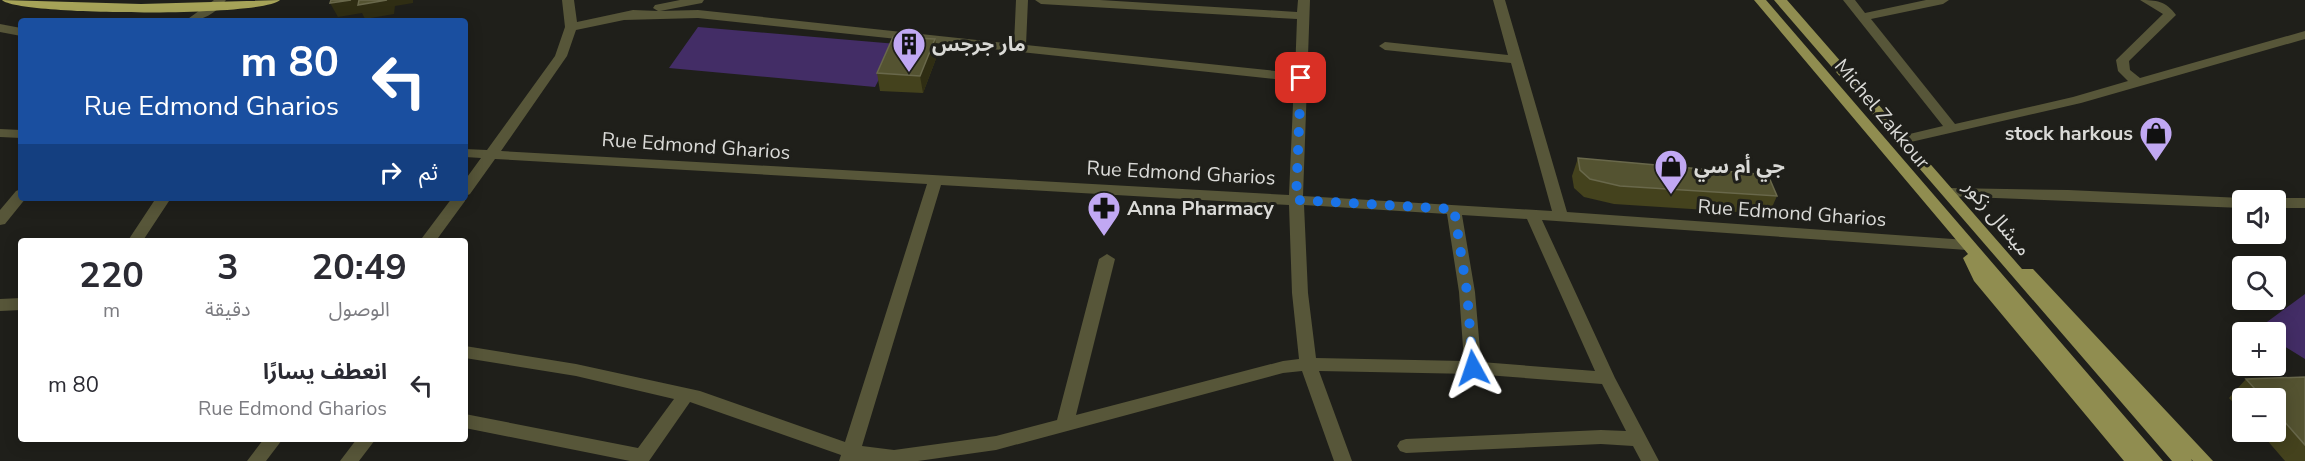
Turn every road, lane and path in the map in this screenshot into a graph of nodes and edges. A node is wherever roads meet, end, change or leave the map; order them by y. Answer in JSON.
{"nodes":[{"id":1,"x":9,"y":0,"type":"edge"},
{"id":2,"x":157,"y":0,"type":"edge"},
{"id":3,"x":273,"y":0,"type":"edge"},
{"id":4,"x":568,"y":0,"type":"edge"},
{"id":5,"x":697,"y":0,"type":"edge"},
{"id":6,"x":1022,"y":0,"type":"edge"},
{"id":7,"x":1041,"y":0,"type":"edge"},
{"id":8,"x":1304,"y":0,"type":"edge"},
{"id":9,"x":1499,"y":0,"type":"edge"},
{"id":10,"x":1760,"y":0,"type":"edge"},
{"id":11,"x":1780,"y":0,"type":"edge"},
{"id":12,"x":1849,"y":0,"type":"edge"},
{"id":13,"x":1942,"y":0,"type":"edge"},
{"id":14,"x":2146,"y":0,"type":"edge"},
{"id":15,"x":217,"y":3,"type":"edge"},
{"id":16,"x":1167,"y":3,"type":"edge"},
{"id":17,"x":172,"y":4,"type":"edge"},
{"id":18,"x":698,"y":14,"type":"junction"},
{"id":19,"x":625,"y":16,"type":"junction"},
{"id":20,"x":1304,"y":16,"type":"junction"},
{"id":21,"x":1862,"y":17,"type":"junction"},
{"id":22,"x":188,"y":18,"type":"edge"},
{"id":23,"x":194,"y":18,"type":"edge"},
{"id":24,"x":571,"y":27,"type":"junction"},
{"id":25,"x":0,"y":28,"type":"edge"},
{"id":26,"x":18,"y":31,"type":"edge"},
{"id":27,"x":2305,"y":35,"type":"edge"},
{"id":28,"x":1385,"y":46,"type":"dead end"},
{"id":29,"x":1020,"y":48,"type":"junction"},
{"id":30,"x":1517,"y":60,"type":"junction"},
{"id":31,"x":1301,"y":78,"type":"junction"},
{"id":32,"x":2137,"y":82,"type":"junction"},
{"id":33,"x":1952,"y":129,"type":"junction"},
{"id":34,"x":11,"y":134,"type":"edge"},
{"id":35,"x":1902,"y":140,"type":"junction"},
{"id":36,"x":0,"y":145,"type":"edge"},
{"id":37,"x":468,"y":153,"type":"edge"},
{"id":38,"x":493,"y":154,"type":"junction"},
{"id":39,"x":935,"y":182,"type":"junction"},
{"id":40,"x":468,"y":187,"type":"edge"},
{"id":41,"x":1949,"y":193,"type":"junction"},
{"id":42,"x":18,"y":198,"type":"edge"},
{"id":43,"x":1296,"y":200,"type":"junction"},
{"id":44,"x":162,"y":201,"type":"edge"},
{"id":45,"x":458,"y":201,"type":"edge"},
{"id":46,"x":2232,"y":203,"type":"edge"},
{"id":47,"x":2286,"y":203,"type":"edge"},
{"id":48,"x":2305,"y":203,"type":"edge"},
{"id":49,"x":1454,"y":209,"type":"junction"},
{"id":50,"x":1532,"y":214,"type":"junction"},
{"id":51,"x":1561,"y":217,"type":"junction"},
{"id":52,"x":0,"y":220,"type":"edge"},
{"id":53,"x":1983,"y":234,"type":"junction"},
{"id":54,"x":137,"y":238,"type":"edge"},
{"id":55,"x":429,"y":238,"type":"edge"},
{"id":56,"x":1970,"y":249,"type":"junction"},
{"id":57,"x":1107,"y":259,"type":"dead end"},
{"id":58,"x":18,"y":304,"type":"edge"},
{"id":59,"x":0,"y":305,"type":"edge"},
{"id":60,"x":468,"y":352,"type":"edge"},
{"id":61,"x":1308,"y":364,"type":"junction"},
{"id":62,"x":1473,"y":368,"type":"junction"},
{"id":63,"x":1607,"y":378,"type":"junction"},
{"id":64,"x":686,"y":395,"type":"junction"},
{"id":65,"x":468,"y":422,"type":"edge"},
{"id":66,"x":1065,"y":423,"type":"junction"},
{"id":67,"x":1638,"y":439,"type":"junction"},
{"id":68,"x":271,"y":442,"type":"edge"},
{"id":69,"x":364,"y":442,"type":"edge"},
{"id":70,"x":1406,"y":446,"type":"dead end"},
{"id":71,"x":850,"y":457,"type":"edge"},
{"id":72,"x":640,"y":458,"type":"edge"},
{"id":73,"x":256,"y":461,"type":"edge"},
{"id":74,"x":350,"y":461,"type":"edge"},
{"id":75,"x":1343,"y":461,"type":"edge"},
{"id":76,"x":1650,"y":461,"type":"edge"},
{"id":77,"x":2135,"y":461,"type":"edge"},
{"id":78,"x":2154,"y":461,"type":"edge"},
{"id":79,"x":2183,"y":461,"type":"edge"},
{"id":80,"x":2204,"y":461,"type":"edge"}],
"edges":[{"from":1,"to":17,"type":"highway"},
{"from":2,"to":17,"type":"highway"},
{"from":3,"to":15,"type":"highway"},
{"from":4,"to":24,"type":"street"},
{"from":5,"to":18,"type":"street"},
{"from":5,"to":19,"type":"street"},
{"from":6,"to":29,"type":"street"},
{"from":7,"to":16,"type":"street"},
{"from":8,"to":20,"type":"street"},
{"from":9,"to":30,"type":"street"},
{"from":10,"to":56,"type":"main road","name":"Michel Zakkour"},
{"from":11,"to":35,"type":"main road","name":"ميشال زكور"},
{"from":12,"to":21,"type":"street"},
{"from":13,"to":21,"type":"street"},
{"from":14,"to":32,"type":"street"},
{"from":15,"to":17,"type":"highway"},
{"from":15,"to":23,"type":"street"},
{"from":16,"to":20,"type":"street"},
{"from":17,"to":22,"type":"highway"},
{"from":18,"to":19,"type":"street"},
{"from":18,"to":29,"type":"street"},
{"from":19,"to":24,"type":"street"},
{"from":20,"to":31,"type":"street"},
{"from":21,"to":33,"type":"street"},
{"from":24,"to":38,"type":"street"},
{"from":25,"to":26,"type":"street"},
{"from":27,"to":32,"type":"street"},
{"from":28,"to":30,"type":"street"},
{"from":29,"to":31,"type":"street"},
{"from":30,"to":51,"type":"street"},
{"from":31,"to":43,"type":"street"},
{"from":32,"to":33,"type":"street"},
{"from":33,"to":35,"type":"street"},
{"from":34,"to":36,"type":"street"},
{"from":35,"to":41,"type":"main road","name":"ميشال زكور"},
{"from":37,"to":38,"type":"street","name":"Rue Edmond Gharios"},
{"from":38,"to":39,"type":"street","name":"Rue Edmond Gharios"},
{"from":38,"to":40,"type":"street"},
{"from":39,"to":43,"type":"street","name":"Rue Edmond Gharios"},
{"from":39,"to":71,"type":"street"},
{"from":41,"to":46,"type":"street"},
{"from":41,"to":53,"type":"main road","name":"ميشال زكور"},
{"from":42,"to":52,"type":"street"},
{"from":43,"to":49,"type":"street","name":"Rue Edmond Gharios"},
{"from":43,"to":61,"type":"street"},
{"from":44,"to":54,"type":"street"},
{"from":45,"to":55,"type":"street"},
{"from":47,"to":48,"type":"street"},
{"from":49,"to":50,"type":"street","name":"Rue Edmond Gharios"},
{"from":49,"to":62,"type":"street"},
{"from":50,"to":51,"type":"street","name":"Rue Edmond Gharios"},
{"from":50,"to":63,"type":"street"},
{"from":51,"to":56,"type":"street","name":"Rue Edmond Gharios"},
{"from":53,"to":79,"type":"main road","name":"ميشال زكور"},
{"from":53,"to":80,"type":"main road"},
{"from":56,"to":77,"type":"main road"},
{"from":56,"to":78,"type":"main road","name":"ميشال زكور"},
{"from":57,"to":66,"type":"street"},
{"from":58,"to":59,"type":"street"},
{"from":60,"to":64,"type":"street"},
{"from":61,"to":62,"type":"street"},
{"from":61,"to":66,"type":"street"},
{"from":61,"to":75,"type":"street"},
{"from":62,"to":63,"type":"street"},
{"from":63,"to":67,"type":"street"},
{"from":64,"to":71,"type":"street"},
{"from":64,"to":72,"type":"street"},
{"from":65,"to":72,"type":"street"},
{"from":66,"to":71,"type":"street"},
{"from":67,"to":70,"type":"street"},
{"from":67,"to":76,"type":"street"},
{"from":68,"to":73,"type":"street"},
{"from":69,"to":74,"type":"street"}]}
